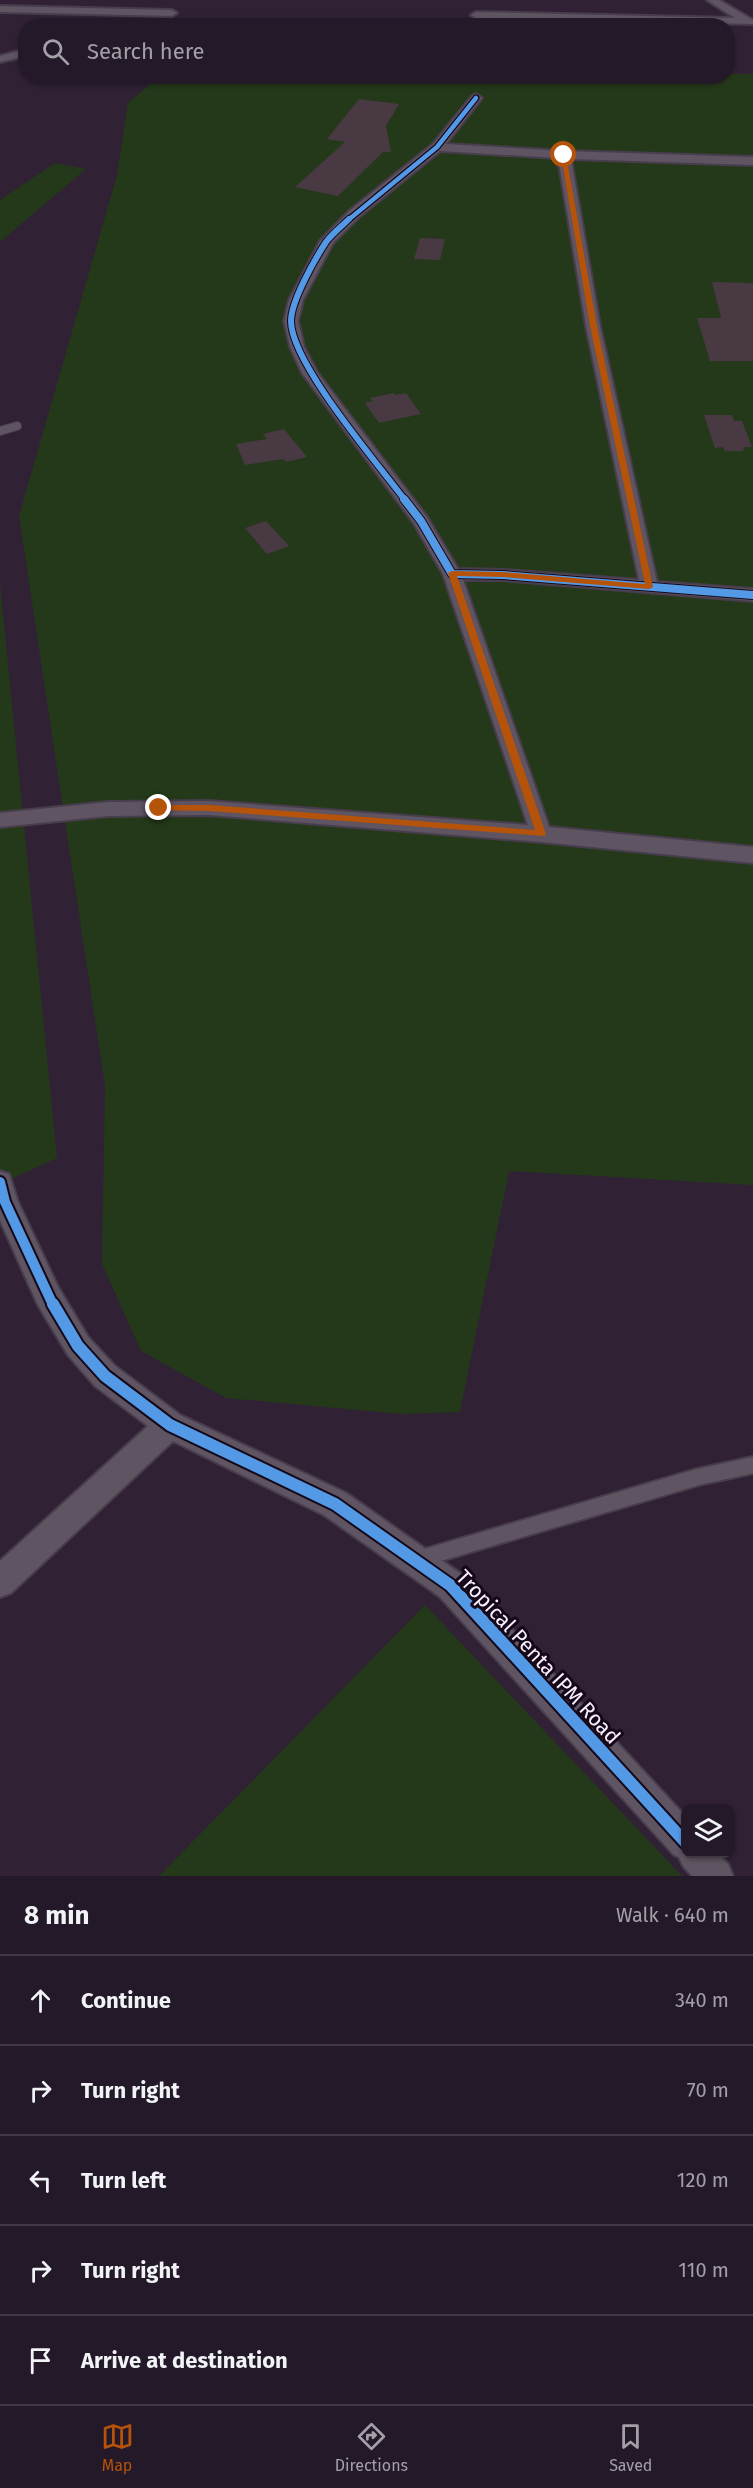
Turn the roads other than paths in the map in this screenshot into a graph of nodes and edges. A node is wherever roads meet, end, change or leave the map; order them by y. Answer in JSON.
{"nodes":[{"id":1,"x":712,"y":0,"type":"edge"},
{"id":2,"x":0,"y":9,"type":"edge"},
{"id":3,"x":92,"y":13,"type":"junction"},
{"id":4,"x":172,"y":13,"type":"dead end"},
{"id":5,"x":476,"y":15,"type":"dead end"},
{"id":6,"x":88,"y":18,"type":"edge"},
{"id":7,"x":568,"y":18,"type":"edge"},
{"id":8,"x":735,"y":23,"type":"edge"},
{"id":9,"x":751,"y":24,"type":"edge"},
{"id":10,"x":18,"y":54,"type":"edge"},
{"id":11,"x":0,"y":59,"type":"edge"},
{"id":12,"x":476,"y":98,"type":"dead end"},
{"id":13,"x":437,"y":147,"type":"junction"},
{"id":14,"x":564,"y":155,"type":"junction"},
{"id":15,"x":753,"y":161,"type":"edge"},
{"id":16,"x":17,"y":426,"type":"dead end"},
{"id":17,"x":0,"y":431,"type":"edge"},
{"id":18,"x":452,"y":573,"type":"junction"},
{"id":19,"x":649,"y":587,"type":"junction"},
{"id":20,"x":753,"y":596,"type":"edge"},
{"id":21,"x":0,"y":820,"type":"edge"},
{"id":22,"x":541,"y":834,"type":"junction"},
{"id":23,"x":753,"y":855,"type":"edge"},
{"id":24,"x":0,"y":1182,"type":"edge"},
{"id":25,"x":171,"y":1425,"type":"junction"},
{"id":26,"x":753,"y":1465,"type":"edge"},
{"id":27,"x":415,"y":1561,"type":"junction"},
{"id":28,"x":0,"y":1582,"type":"edge"},
{"id":29,"x":681,"y":1838,"type":"edge"},
{"id":30,"x":699,"y":1858,"type":"edge"},
{"id":31,"x":716,"y":1876,"type":"edge"}],
"edges":[{"from":1,"to":9,"type":"street"},
{"from":2,"to":3,"type":"street"},
{"from":3,"to":4,"type":"street"},
{"from":3,"to":6,"type":"street"},
{"from":5,"to":7,"type":"street"},
{"from":8,"to":9,"type":"street"},
{"from":10,"to":11,"type":"street"},
{"from":12,"to":13,"type":"street"},
{"from":13,"to":14,"type":"street"},
{"from":13,"to":18,"type":"street"},
{"from":14,"to":15,"type":"street"},
{"from":14,"to":19,"type":"street"},
{"from":16,"to":17,"type":"lane"},
{"from":18,"to":19,"type":"street"},
{"from":18,"to":22,"type":"street"},
{"from":19,"to":20,"type":"street"},
{"from":21,"to":22,"type":"street"},
{"from":22,"to":23,"type":"street"},
{"from":24,"to":25,"type":"street","name":"Tropical Penta IPM Road"},
{"from":25,"to":27,"type":"street","name":"Tropical Penta IPM Road"},
{"from":25,"to":28,"type":"street"},
{"from":26,"to":27,"type":"lane"},
{"from":27,"to":29,"type":"street","name":"Tropical Penta IPM Road"},
{"from":30,"to":31,"type":"street"}]}
